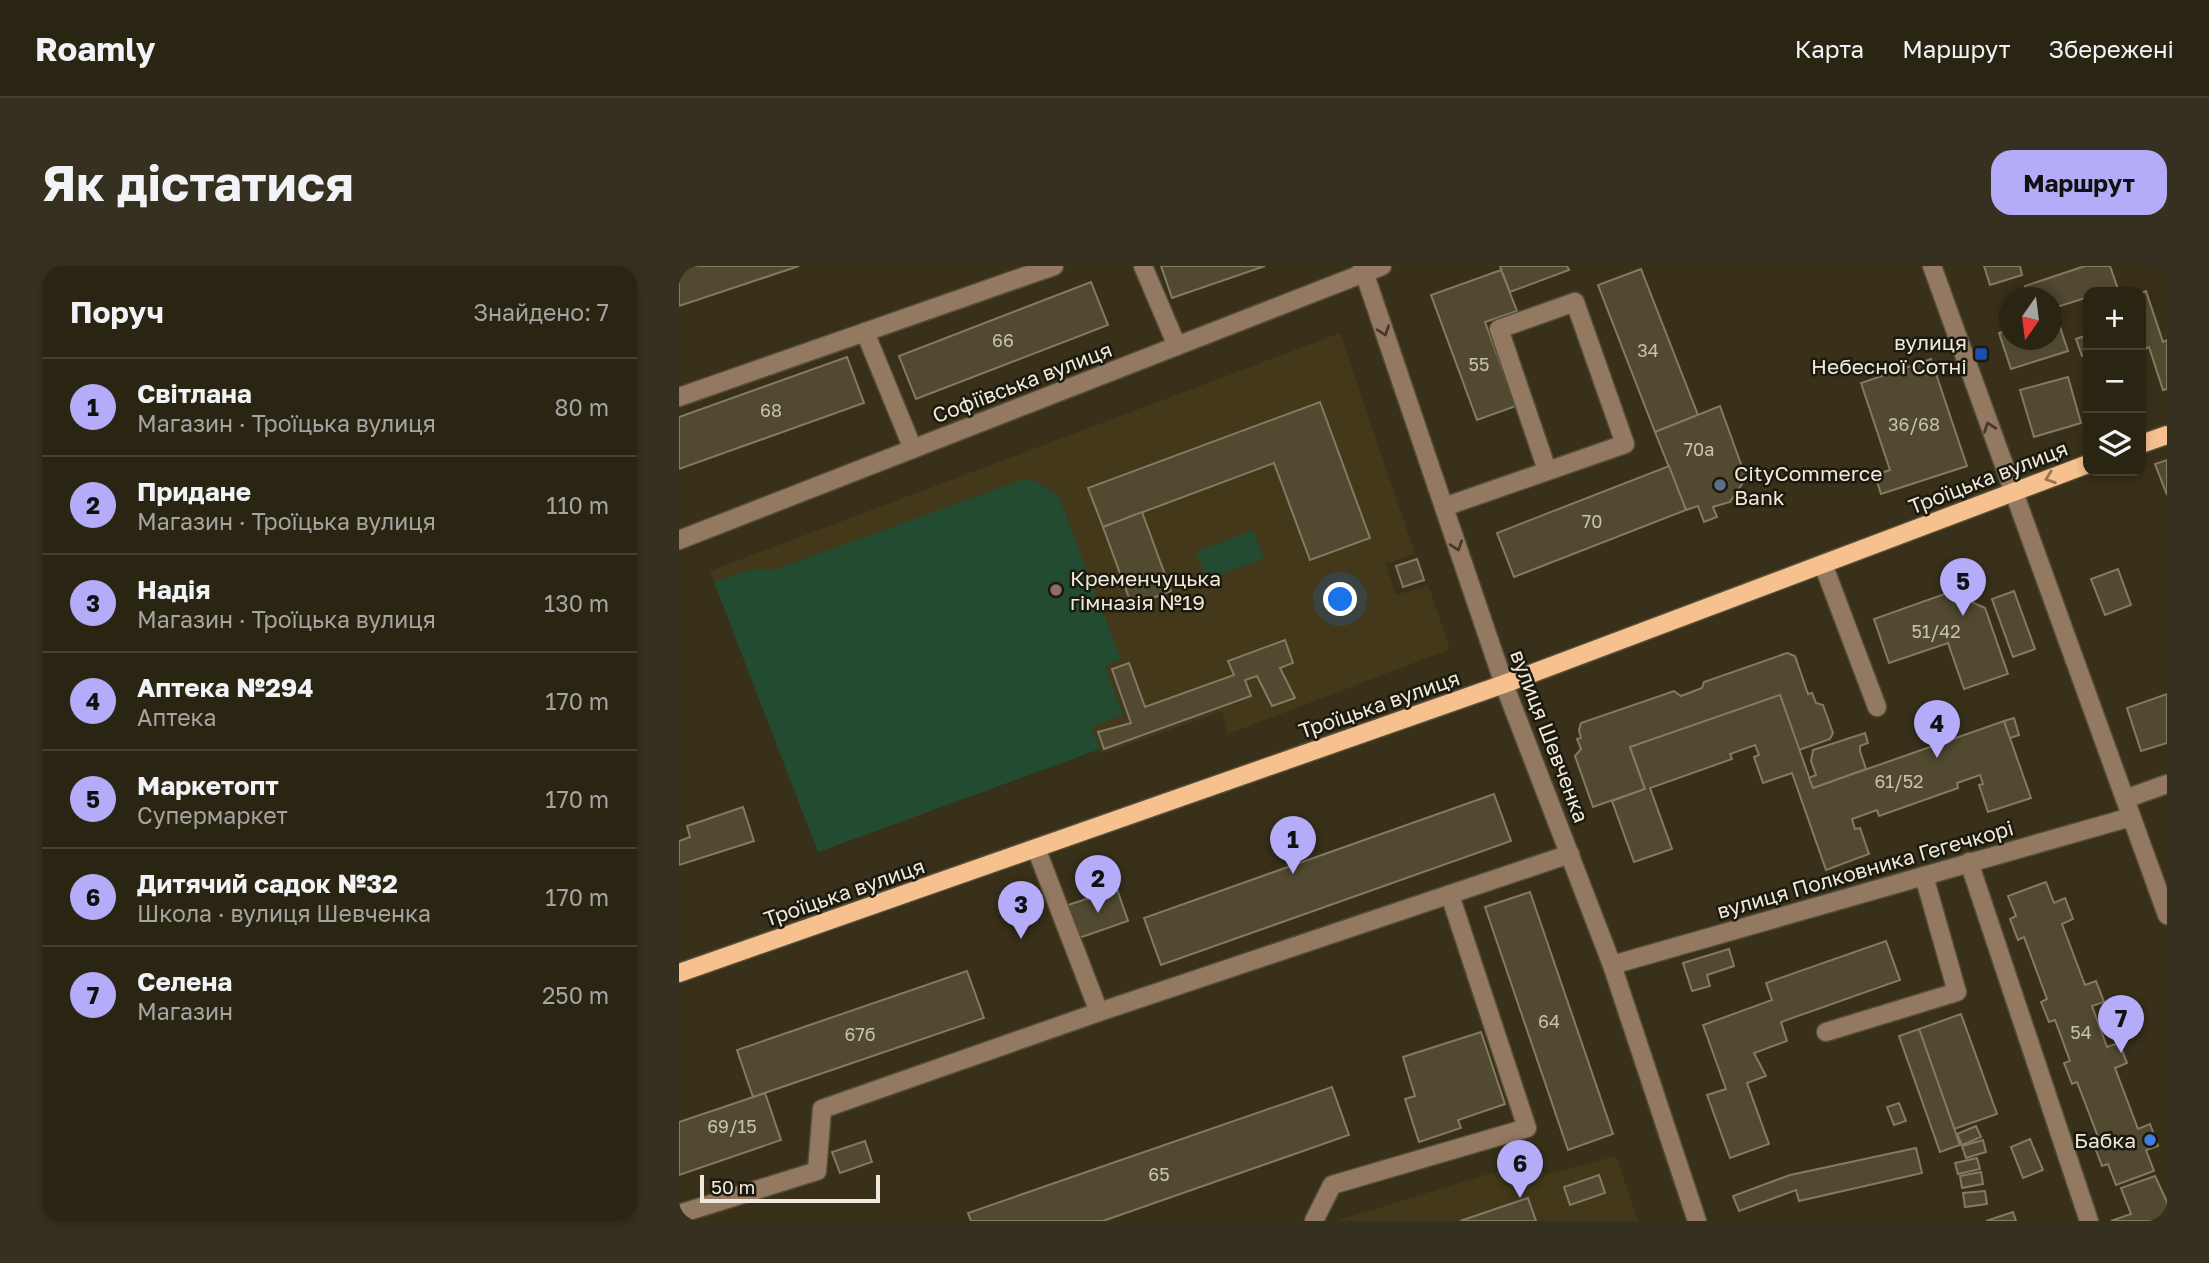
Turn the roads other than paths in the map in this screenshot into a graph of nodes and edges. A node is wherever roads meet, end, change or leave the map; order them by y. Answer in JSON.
{"nodes":[{"id":1,"x":1053,"y":266,"type":"edge"},
{"id":2,"x":1143,"y":266,"type":"edge"},
{"id":3,"x":1382,"y":266,"type":"edge"},
{"id":4,"x":1932,"y":266,"type":"edge"},
{"id":5,"x":1364,"y":270,"type":"edge"},
{"id":6,"x":865,"y":332,"type":"junction"},
{"id":7,"x":1177,"y":346,"type":"junction"},
{"id":8,"x":679,"y":397,"type":"edge"},
{"id":9,"x":2167,"y":435,"type":"edge"},
{"id":10,"x":2146,"y":442,"type":"edge"},
{"id":11,"x":913,"y":449,"type":"junction"},
{"id":12,"x":2083,"y":466,"type":"edge"},
{"id":13,"x":1547,"y":470,"type":"junction"},
{"id":14,"x":2013,"y":492,"type":"junction"},
{"id":15,"x":1444,"y":507,"type":"junction"},
{"id":16,"x":679,"y":540,"type":"edge"},
{"id":17,"x":1823,"y":565,"type":"junction"},
{"id":18,"x":1504,"y":684,"type":"junction"},
{"id":19,"x":1877,"y":707,"type":"dead end"},
{"id":20,"x":2167,"y":784,"type":"edge"},
{"id":21,"x":2125,"y":799,"type":"junction"},
{"id":22,"x":2131,"y":817,"type":"junction"},
{"id":23,"x":1036,"y":848,"type":"junction"},
{"id":24,"x":1570,"y":854,"type":"junction"},
{"id":25,"x":1969,"y":862,"type":"junction"},
{"id":26,"x":1924,"y":876,"type":"junction"},
{"id":27,"x":1450,"y":895,"type":"junction"},
{"id":28,"x":2167,"y":915,"type":"edge"},
{"id":29,"x":1612,"y":965,"type":"junction"},
{"id":30,"x":679,"y":973,"type":"edge"},
{"id":31,"x":1099,"y":1012,"type":"junction"},
{"id":32,"x":1826,"y":1032,"type":"dead end"},
{"id":33,"x":679,"y":1214,"type":"edge"},
{"id":34,"x":1314,"y":1221,"type":"edge"},
{"id":35,"x":1697,"y":1221,"type":"edge"},
{"id":36,"x":2089,"y":1221,"type":"edge"}],
"edges":[{"from":1,"to":6,"type":"street"},
{"from":2,"to":7,"type":"street"},
{"from":3,"to":5,"type":"street","name":"Софіївська вулиця"},
{"from":14,"to":4,"type":"street","one_way":true},
{"from":5,"to":7,"type":"street","name":"Софіївська вулиця"},
{"from":5,"to":15,"type":"street","name":"вулиця Шевченка","one_way":true},
{"from":6,"to":8,"type":"street"},
{"from":6,"to":11,"type":"street"},
{"from":7,"to":11,"type":"street","name":"Софіївська вулиця"},
{"from":9,"to":10,"type":"main road"},
{"from":11,"to":16,"type":"street","name":"Софіївська вулиця"},
{"from":12,"to":14,"type":"main road","name":"Троїцька вулиця","one_way":true},
{"from":13,"to":13,"type":"street"},
{"from":13,"to":15,"type":"street"},
{"from":14,"to":17,"type":"main road","name":"Троїцька вулиця"},
{"from":14,"to":21,"type":"street"},
{"from":15,"to":18,"type":"street","name":"вулиця Шевченка","one_way":true},
{"from":17,"to":18,"type":"main road","name":"Троїцька вулиця"},
{"from":17,"to":19,"type":"street"},
{"from":18,"to":23,"type":"main road","name":"Троїцька вулиця"},
{"from":18,"to":24,"type":"street","name":"вулиця Шевченка"},
{"from":20,"to":21,"type":"street"},
{"from":21,"to":22,"type":"street"},
{"from":22,"to":25,"type":"street","name":"вулиця Полковника Гегечкорі"},
{"from":22,"to":28,"type":"street"},
{"from":23,"to":30,"type":"main road","name":"Троїцька вулиця"},
{"from":23,"to":31,"type":"street"},
{"from":24,"to":27,"type":"street"},
{"from":24,"to":29,"type":"street","name":"вулиця Шевченка"},
{"from":25,"to":26,"type":"street","name":"вулиця Полковника Гегечкорі"},
{"from":25,"to":36,"type":"street"},
{"from":26,"to":29,"type":"street","name":"вулиця Полковника Гегечкорі"},
{"from":26,"to":32,"type":"street"},
{"from":27,"to":31,"type":"street"},
{"from":27,"to":34,"type":"street"},
{"from":29,"to":35,"type":"street","name":"вулиця Шевченка"},
{"from":31,"to":33,"type":"street"}]}
